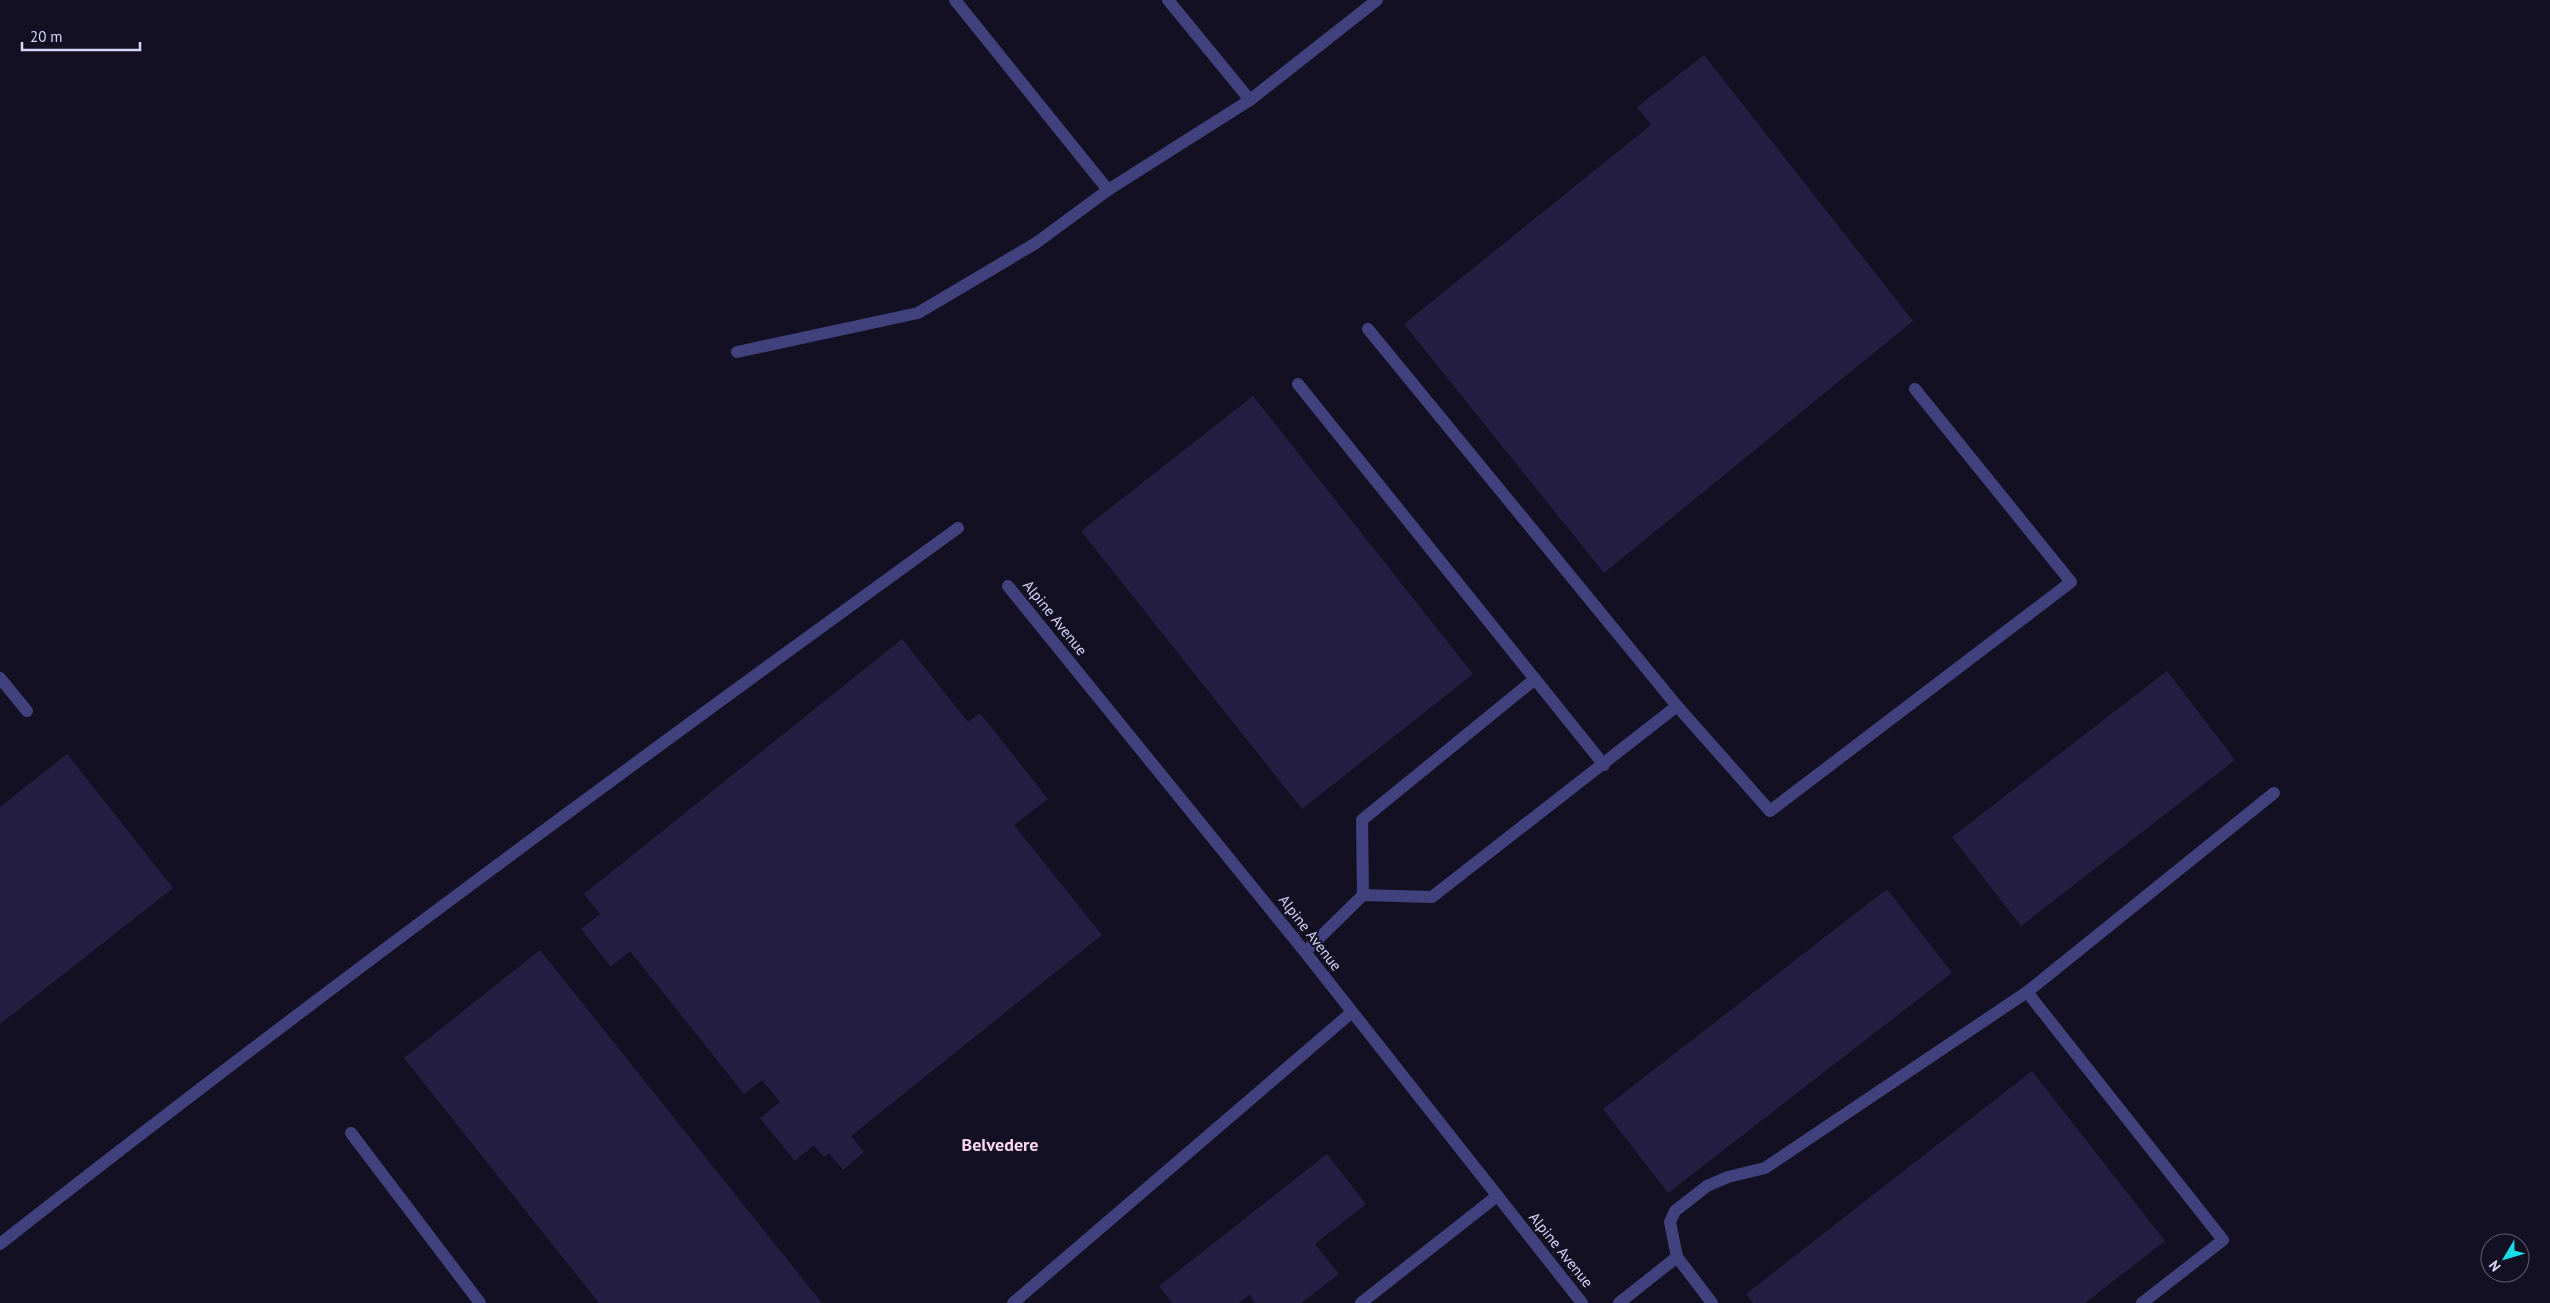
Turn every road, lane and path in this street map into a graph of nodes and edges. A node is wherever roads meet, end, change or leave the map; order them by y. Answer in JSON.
{"nodes":[{"id":1,"x":955,"y":0,"type":"edge"},
{"id":2,"x":1168,"y":0,"type":"edge"},
{"id":3,"x":1377,"y":0,"type":"edge"},
{"id":4,"x":1250,"y":100,"type":"junction"},
{"id":5,"x":1108,"y":190,"type":"junction"},
{"id":6,"x":1368,"y":329,"type":"dead end"},
{"id":7,"x":737,"y":352,"type":"dead end"},
{"id":8,"x":1298,"y":384,"type":"dead end"},
{"id":9,"x":1915,"y":389,"type":"dead end"},
{"id":10,"x":958,"y":528,"type":"dead end"},
{"id":11,"x":1008,"y":586,"type":"dead end"},
{"id":12,"x":0,"y":678,"type":"edge"},
{"id":13,"x":1535,"y":679,"type":"junction"},
{"id":14,"x":1677,"y":706,"type":"junction"},
{"id":15,"x":26,"y":712,"type":"dead end"},
{"id":16,"x":1604,"y":765,"type":"junction"},
{"id":17,"x":2274,"y":793,"type":"dead end"},
{"id":18,"x":1363,"y":895,"type":"junction"},
{"id":19,"x":1305,"y":952,"type":"junction"},
{"id":20,"x":2027,"y":992,"type":"junction"},
{"id":21,"x":1351,"y":1013,"type":"junction"},
{"id":22,"x":351,"y":1133,"type":"dead end"},
{"id":23,"x":1496,"y":1196,"type":"junction"},
{"id":24,"x":0,"y":1244,"type":"edge"},
{"id":25,"x":1676,"y":1258,"type":"junction"},
{"id":26,"x":480,"y":1303,"type":"edge"},
{"id":27,"x":1013,"y":1303,"type":"edge"},
{"id":28,"x":1361,"y":1303,"type":"edge"},
{"id":29,"x":1582,"y":1303,"type":"edge"},
{"id":30,"x":1619,"y":1303,"type":"edge"},
{"id":31,"x":1712,"y":1303,"type":"edge"},
{"id":32,"x":2142,"y":1303,"type":"edge"}],
"edges":[{"from":1,"to":5,"type":"street"},
{"from":2,"to":4,"type":"street"},
{"from":3,"to":4,"type":"street"},
{"from":4,"to":5,"type":"street"},
{"from":5,"to":7,"type":"street"},
{"from":6,"to":14,"type":"street"},
{"from":8,"to":13,"type":"street"},
{"from":9,"to":14,"type":"street"},
{"from":10,"to":24,"type":"street"},
{"from":11,"to":19,"type":"street","name":"Alpine Avenue"},
{"from":12,"to":15,"type":"street"},
{"from":13,"to":16,"type":"street"},
{"from":13,"to":18,"type":"street"},
{"from":14,"to":16,"type":"street"},
{"from":16,"to":18,"type":"street"},
{"from":17,"to":20,"type":"street"},
{"from":18,"to":19,"type":"street"},
{"from":19,"to":21,"type":"street","name":"Alpine Avenue"},
{"from":20,"to":25,"type":"street"},
{"from":20,"to":32,"type":"street"},
{"from":21,"to":23,"type":"street","name":"Alpine Avenue"},
{"from":21,"to":27,"type":"street"},
{"from":22,"to":26,"type":"street"},
{"from":23,"to":28,"type":"street"},
{"from":23,"to":29,"type":"street","name":"Alpine Avenue"},
{"from":25,"to":30,"type":"street"},
{"from":25,"to":31,"type":"street"}]}
